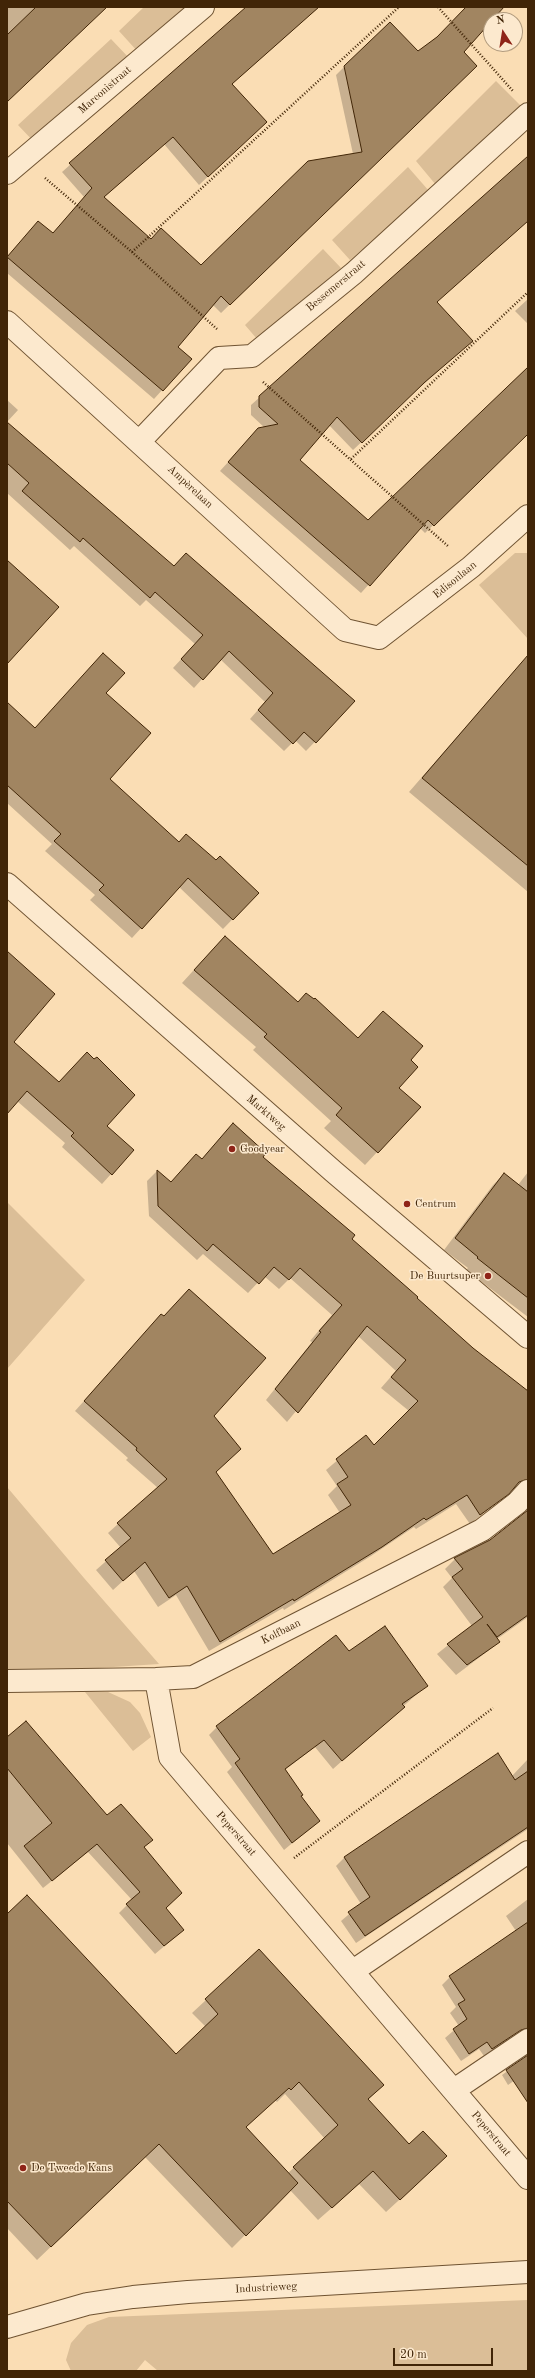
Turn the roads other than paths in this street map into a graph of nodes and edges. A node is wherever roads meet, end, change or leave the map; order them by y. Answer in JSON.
{"nodes":[{"id":1,"x":203,"y":7,"type":"edge"},
{"id":2,"x":523,"y":105,"type":"edge"},
{"id":3,"x":7,"y":173,"type":"edge"},
{"id":4,"x":7,"y":322,"type":"edge"},
{"id":5,"x":140,"y":441,"type":"junction"},
{"id":6,"x":528,"y":516,"type":"edge"},
{"id":7,"x":379,"y":638,"type":"joint"},
{"id":8,"x":7,"y":884,"type":"edge"},
{"id":9,"x":528,"y":1337,"type":"edge"},
{"id":10,"x":528,"y":1491,"type":"edge"},
{"id":11,"x":156,"y":1679,"type":"junction"},
{"id":12,"x":7,"y":1682,"type":"edge"},
{"id":13,"x":528,"y":1852,"type":"edge"},
{"id":14,"x":353,"y":1971,"type":"junction"},
{"id":15,"x":528,"y":2040,"type":"edge"},
{"id":16,"x":454,"y":2090,"type":"junction"},
{"id":17,"x":528,"y":2178,"type":"edge"},
{"id":18,"x":528,"y":2272,"type":"edge"},
{"id":19,"x":7,"y":2327,"type":"edge"}],
"edges":[{"from":1,"to":3,"type":"street","name":"Marconistraat"},
{"from":2,"to":5,"type":"street","name":"Bessemerstraat"},
{"from":4,"to":5,"type":"street","name":"Ampèrelaan"},
{"from":5,"to":7,"type":"street","name":"Ampèrelaan"},
{"from":6,"to":7,"type":"street","name":"Edisonlaan"},
{"from":8,"to":9,"type":"street","name":"Marktweg"},
{"from":10,"to":11,"type":"street","name":"Kolfbaan"},
{"from":11,"to":12,"type":"street","name":"Kolfbaan"},
{"from":11,"to":14,"type":"street","name":"Peperstraat"},
{"from":13,"to":14,"type":"street"},
{"from":14,"to":16,"type":"street","name":"Peperstraat"},
{"from":15,"to":16,"type":"street"},
{"from":16,"to":17,"type":"street","name":"Peperstraat"},
{"from":18,"to":19,"type":"street","name":"Industrieweg"}]}
